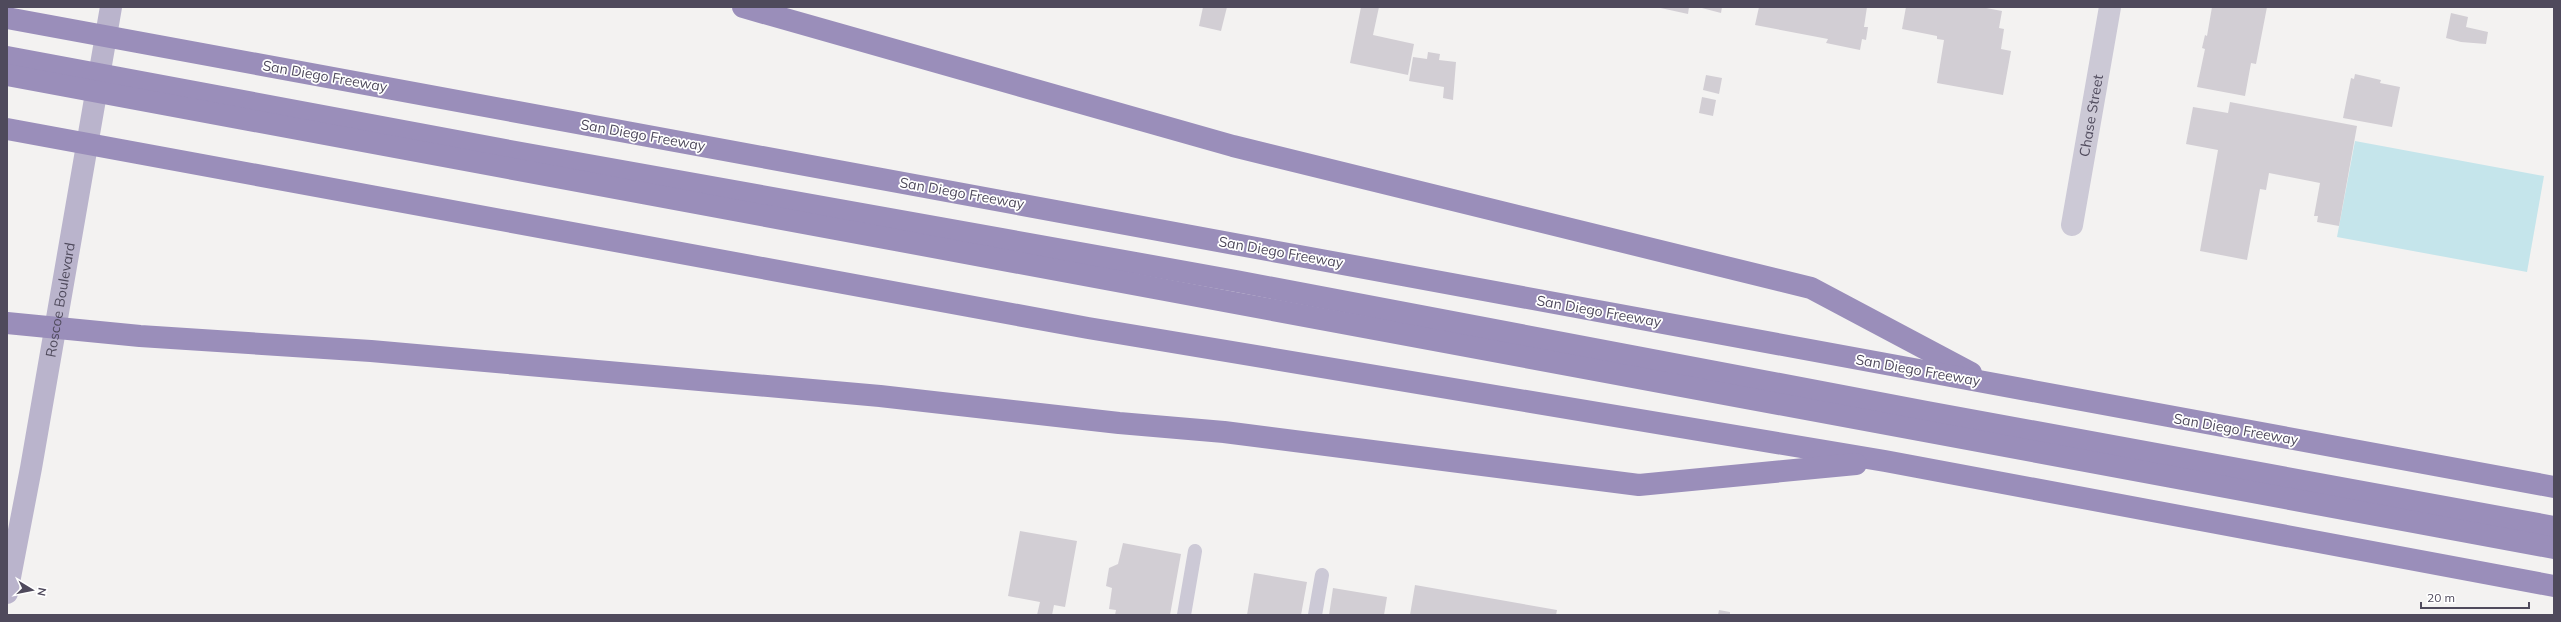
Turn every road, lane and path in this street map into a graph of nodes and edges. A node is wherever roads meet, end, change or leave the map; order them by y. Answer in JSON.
{"nodes":[{"id":1,"x":111,"y":7,"type":"edge"},
{"id":2,"x":743,"y":7,"type":"edge"},
{"id":3,"x":2110,"y":7,"type":"edge"},
{"id":4,"x":7,"y":18,"type":"edge"},
{"id":5,"x":7,"y":57,"type":"edge"},
{"id":6,"x":7,"y":75,"type":"edge"},
{"id":7,"x":302,"y":120,"type":"junction"},
{"id":8,"x":7,"y":129,"type":"edge"},
{"id":9,"x":2072,"y":225,"type":"dead end"},
{"id":10,"x":7,"y":323,"type":"edge"},
{"id":11,"x":54,"y":329,"type":"junction"},
{"id":12,"x":1990,"y":383,"type":"junction"},
{"id":13,"x":1885,"y":461,"type":"junction"},
{"id":14,"x":2554,"y":487,"type":"edge"},
{"id":15,"x":2554,"y":527,"type":"edge"},
{"id":16,"x":2554,"y":548,"type":"edge"},
{"id":17,"x":1195,"y":551,"type":"dead end"},
{"id":18,"x":1322,"y":575,"type":"dead end"},
{"id":19,"x":2554,"y":586,"type":"edge"},
{"id":20,"x":7,"y":593,"type":"edge"},
{"id":21,"x":1184,"y":615,"type":"edge"},
{"id":22,"x":1315,"y":615,"type":"edge"}],
"edges":[{"from":1,"to":11,"type":"main road","name":"Roscoe Boulevard"},
{"from":2,"to":12,"type":"highway"},
{"from":3,"to":9,"type":"street","name":"Chase Street"},
{"from":4,"to":12,"type":"highway","name":"San Diego Freeway"},
{"from":5,"to":7,"type":"highway"},
{"from":6,"to":7,"type":"highway"},
{"from":7,"to":15,"type":"highway"},
{"from":7,"to":16,"type":"highway"},
{"from":8,"to":13,"type":"highway"},
{"from":10,"to":11,"type":"highway"},
{"from":11,"to":13,"type":"highway"},
{"from":11,"to":20,"type":"main road","name":"Roscoe Boulevard"},
{"from":12,"to":14,"type":"highway","name":"San Diego Freeway"},
{"from":13,"to":19,"type":"highway"},
{"from":17,"to":21,"type":"lane"},
{"from":18,"to":22,"type":"lane"}]}
